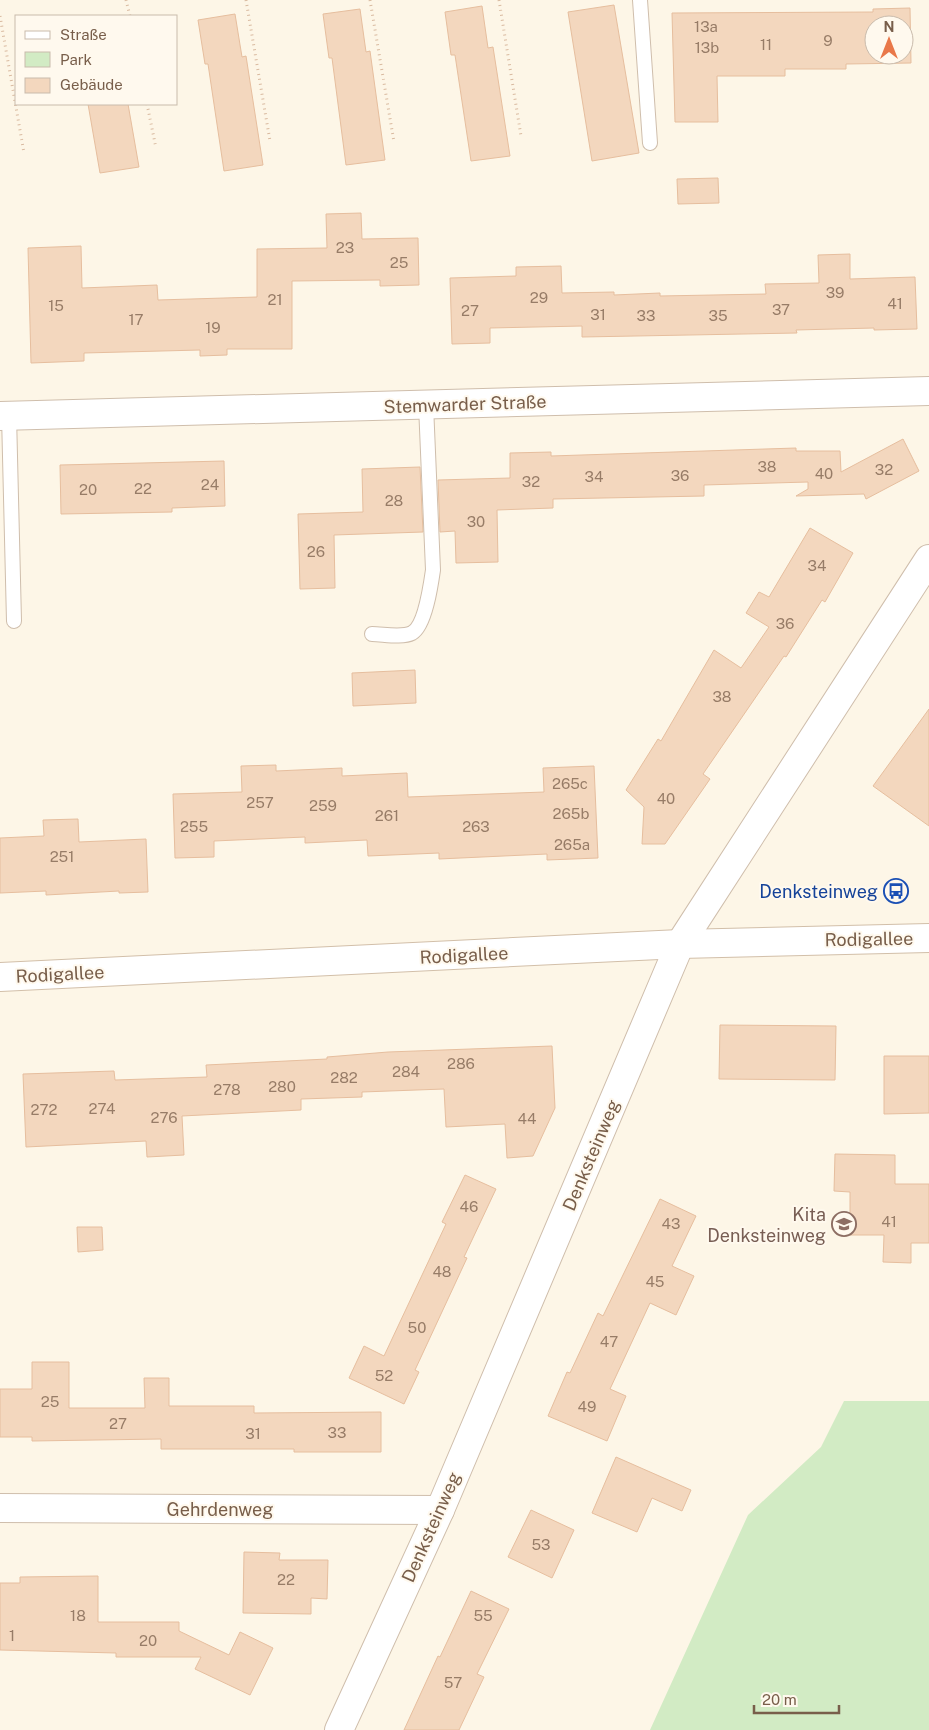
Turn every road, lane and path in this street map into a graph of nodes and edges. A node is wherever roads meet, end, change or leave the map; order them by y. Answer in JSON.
{"nodes":[{"id":1,"x":126,"y":0,"type":"edge"},
{"id":2,"x":246,"y":0,"type":"edge"},
{"id":3,"x":370,"y":0,"type":"edge"},
{"id":4,"x":499,"y":0,"type":"edge"},
{"id":5,"x":640,"y":0,"type":"edge"},
{"id":6,"x":130,"y":15,"type":"edge"},
{"id":7,"x":0,"y":16,"type":"edge"},
{"id":8,"x":15,"y":102,"type":"edge"},
{"id":9,"x":16,"y":105,"type":"edge"},
{"id":10,"x":147,"y":105,"type":"edge"},
{"id":11,"x":521,"y":136,"type":"dead end"},
{"id":12,"x":270,"y":141,"type":"dead end"},
{"id":13,"x":394,"y":142,"type":"dead end"},
{"id":14,"x":650,"y":143,"type":"dead end"},
{"id":15,"x":156,"y":148,"type":"dead end"},
{"id":16,"x":24,"y":153,"type":"dead end"},
{"id":17,"x":929,"y":391,"type":"edge"},
{"id":18,"x":426,"y":404,"type":"junction"},
{"id":19,"x":4,"y":416,"type":"edge"},
{"id":20,"x":929,"y":559,"type":"edge"},
{"id":21,"x":14,"y":620,"type":"dead end"},
{"id":22,"x":372,"y":634,"type":"dead end"},
{"id":23,"x":929,"y":938,"type":"edge"},
{"id":24,"x":680,"y":944,"type":"junction"},
{"id":25,"x":0,"y":977,"type":"edge"},
{"id":26,"x":0,"y":1508,"type":"edge"},
{"id":27,"x":440,"y":1510,"type":"junction"},
{"id":28,"x":339,"y":1730,"type":"edge"}],
"edges":[{"from":1,"to":6,"type":"path"},
{"from":2,"to":12,"type":"path"},
{"from":3,"to":13,"type":"path"},
{"from":4,"to":11,"type":"path"},
{"from":5,"to":14,"type":"lane"},
{"from":7,"to":8,"type":"path"},
{"from":9,"to":16,"type":"path"},
{"from":10,"to":15,"type":"path"},
{"from":17,"to":18,"type":"street","name":"Stemwarder Straße"},
{"from":18,"to":19,"type":"street","name":"Stemwarder Straße"},
{"from":18,"to":22,"type":"lane"},
{"from":19,"to":21,"type":"lane"},
{"from":20,"to":24,"type":"street","name":"Denksteinweg"},
{"from":23,"to":24,"type":"street","name":"Rodigallee"},
{"from":24,"to":25,"type":"street","name":"Rodigallee"},
{"from":24,"to":27,"type":"street","name":"Denksteinweg"},
{"from":26,"to":27,"type":"street","name":"Gehrdenweg"},
{"from":27,"to":28,"type":"street","name":"Denksteinweg"}]}
